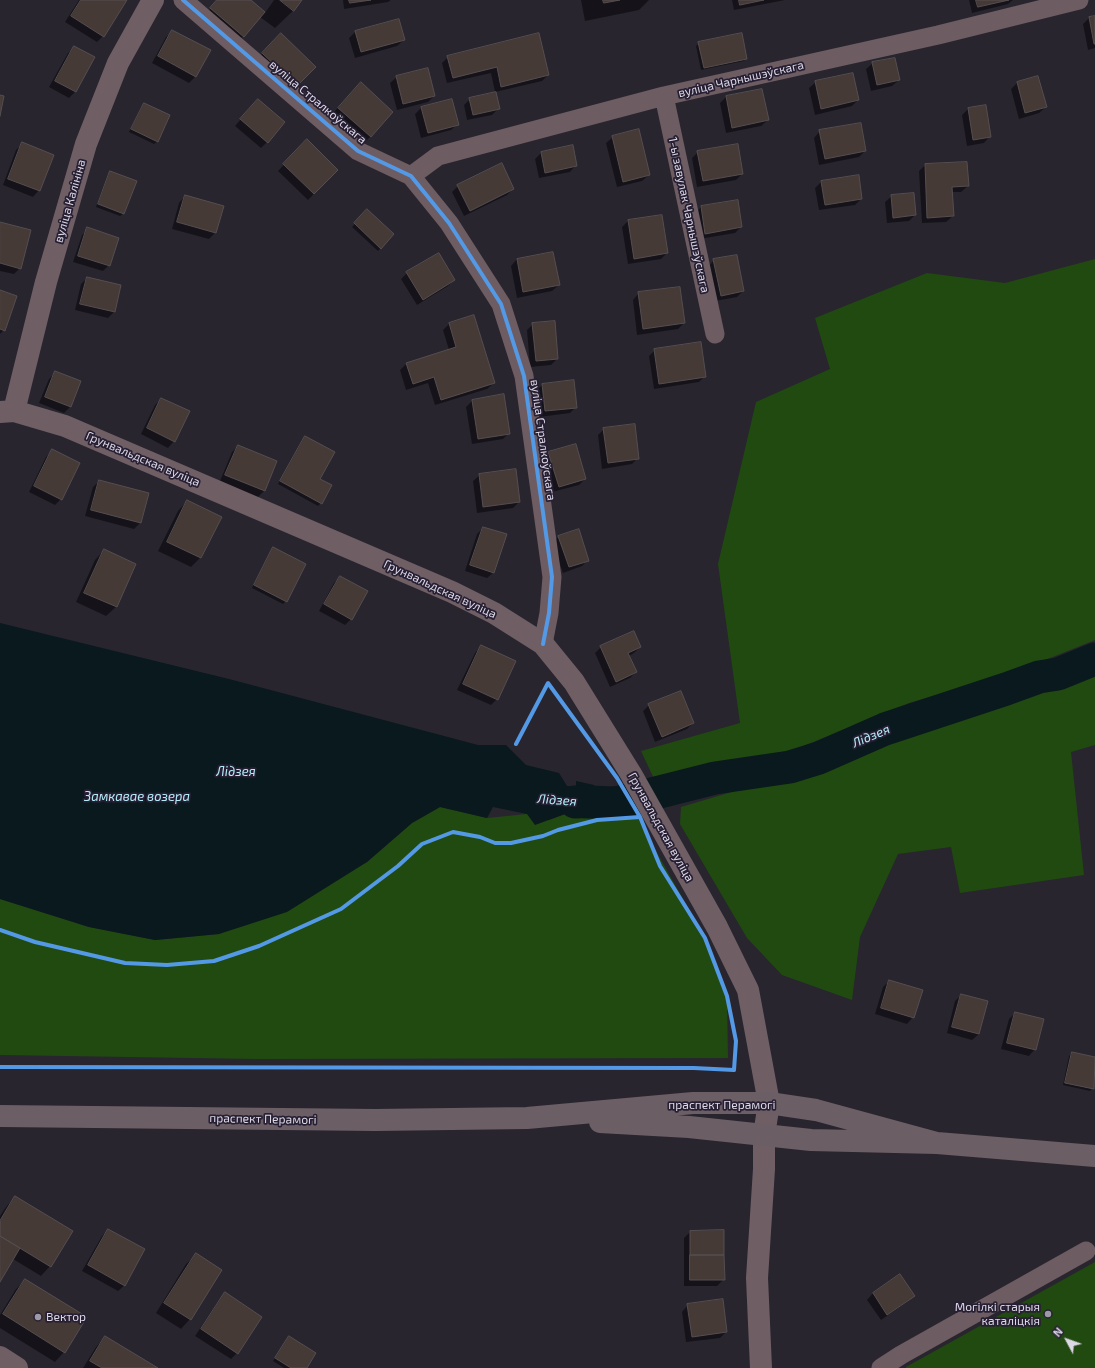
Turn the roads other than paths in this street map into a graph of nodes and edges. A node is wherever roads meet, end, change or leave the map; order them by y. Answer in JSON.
{"nodes":[{"id":1,"x":153,"y":0,"type":"edge"},
{"id":2,"x":183,"y":0,"type":"edge"},
{"id":3,"x":1079,"y":0,"type":"edge"},
{"id":4,"x":664,"y":96,"type":"junction"},
{"id":5,"x":411,"y":176,"type":"junction"},
{"id":6,"x":715,"y":334,"type":"dead end"},
{"id":7,"x":7,"y":412,"type":"edge"},
{"id":8,"x":543,"y":644,"type":"junction"},
{"id":9,"x":769,"y":1103,"type":"junction"},
{"id":10,"x":0,"y":1116,"type":"edge"},
{"id":11,"x":527,"y":1118,"type":"junction"},
{"id":12,"x":764,"y":1135,"type":"junction"},
{"id":13,"x":937,"y":1143,"type":"junction"},
{"id":14,"x":1091,"y":1156,"type":"edge"},
{"id":15,"x":1086,"y":1251,"type":"dead end"},
{"id":16,"x":0,"y":1357,"type":"edge"},
{"id":17,"x":17,"y":1368,"type":"edge"},
{"id":18,"x":761,"y":1368,"type":"edge"},
{"id":19,"x":881,"y":1368,"type":"edge"}],
"edges":[{"from":1,"to":7,"type":"main road","name":"вуліца Калініна"},
{"from":2,"to":5,"type":"street","name":"вуліца Стралкоўскага"},
{"from":3,"to":4,"type":"street","name":"вуліца Чарнышэўскага"},
{"from":4,"to":5,"type":"street","name":"вуліца Чарнышэўскага"},
{"from":4,"to":6,"type":"street","name":"1-ы завулак Чарнышэўскага"},
{"from":5,"to":8,"type":"street","name":"вуліца Стралкоўскага"},
{"from":7,"to":8,"type":"main road","name":"Грунвальдская вуліца"},
{"from":8,"to":9,"type":"main road","name":"Грунвальдская вуліца"},
{"from":9,"to":11,"type":"main road","name":"праспект Перамогі"},
{"from":9,"to":12,"type":"main road","name":"Грунвальдская вуліца"},
{"from":9,"to":13,"type":"main road","name":"праспект Перамогі"},
{"from":10,"to":11,"type":"main road","name":"праспект Перамогі"},
{"from":11,"to":12,"type":"main road","name":"праспект Перамогі"},
{"from":12,"to":13,"type":"main road","name":"праспект Перамогі"},
{"from":12,"to":18,"type":"main road","name":"Грунвальдская вуліца"},
{"from":13,"to":14,"type":"main road","name":"праспект Перамогі"},
{"from":15,"to":19,"type":"street"},
{"from":16,"to":17,"type":"main road"}]}
